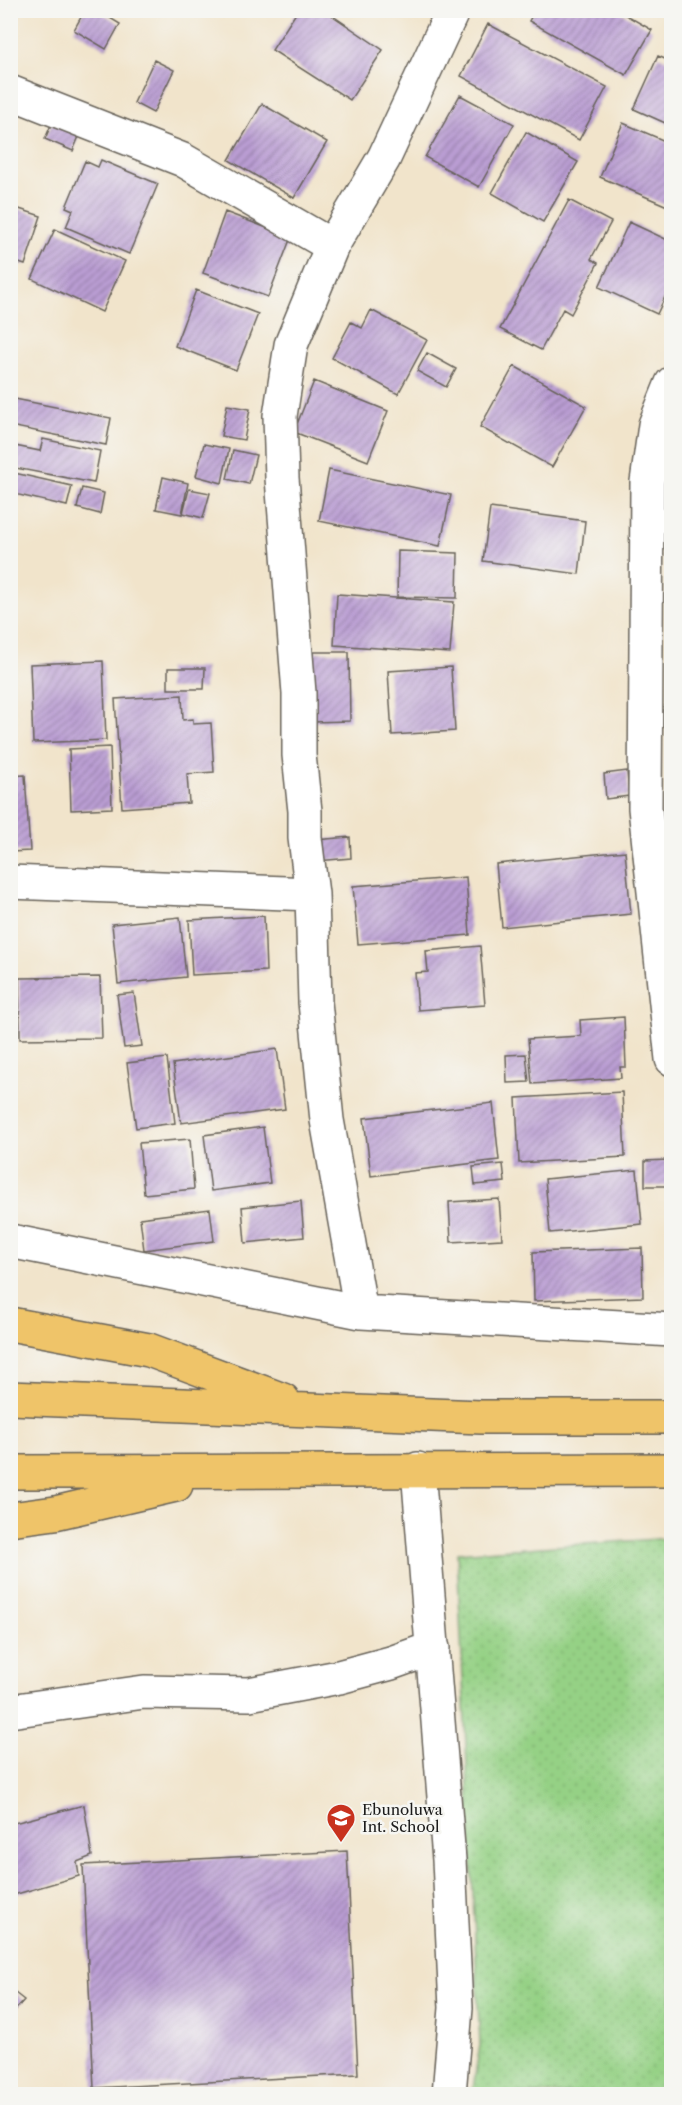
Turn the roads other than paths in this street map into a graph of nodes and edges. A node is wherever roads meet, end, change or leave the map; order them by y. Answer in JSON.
{"nodes":[{"id":1,"x":453,"y":10,"type":"edge"},
{"id":2,"x":10,"y":92,"type":"edge"},
{"id":3,"x":332,"y":246,"type":"junction"},
{"id":4,"x":672,"y":383,"type":"edge"},
{"id":5,"x":658,"y":804,"type":"edge"},
{"id":6,"x":10,"y":882,"type":"edge"},
{"id":7,"x":312,"y":894,"type":"junction"},
{"id":8,"x":672,"y":1059,"type":"edge"},
{"id":9,"x":10,"y":1241,"type":"edge"},
{"id":10,"x":361,"y":1312,"type":"junction"},
{"id":11,"x":10,"y":1324,"type":"edge"},
{"id":12,"x":672,"y":1330,"type":"edge"},
{"id":13,"x":10,"y":1398,"type":"edge"},
{"id":14,"x":310,"y":1410,"type":"junction"},
{"id":15,"x":672,"y":1417,"type":"edge"},
{"id":16,"x":418,"y":1469,"type":"junction"},
{"id":17,"x":672,"y":1470,"type":"edge"},
{"id":18,"x":238,"y":1471,"type":"junction"},
{"id":19,"x":10,"y":1473,"type":"edge"},
{"id":20,"x":10,"y":1519,"type":"edge"},
{"id":21,"x":433,"y":1648,"type":"junction"},
{"id":22,"x":10,"y":1711,"type":"edge"},
{"id":23,"x":449,"y":2094,"type":"edge"}],
"edges":[{"from":1,"to":3,"type":"street"},
{"from":2,"to":3,"type":"street"},
{"from":3,"to":7,"type":"street"},
{"from":4,"to":5,"type":"street"},
{"from":5,"to":8,"type":"street"},
{"from":6,"to":7,"type":"street"},
{"from":7,"to":10,"type":"street"},
{"from":9,"to":10,"type":"street"},
{"from":10,"to":12,"type":"street"},
{"from":11,"to":14,"type":"highway"},
{"from":13,"to":14,"type":"highway"},
{"from":14,"to":15,"type":"highway"},
{"from":16,"to":17,"type":"highway"},
{"from":16,"to":18,"type":"highway"},
{"from":16,"to":21,"type":"street"},
{"from":18,"to":19,"type":"highway"},
{"from":18,"to":20,"type":"highway"},
{"from":21,"to":22,"type":"street"},
{"from":21,"to":23,"type":"street"}]}
